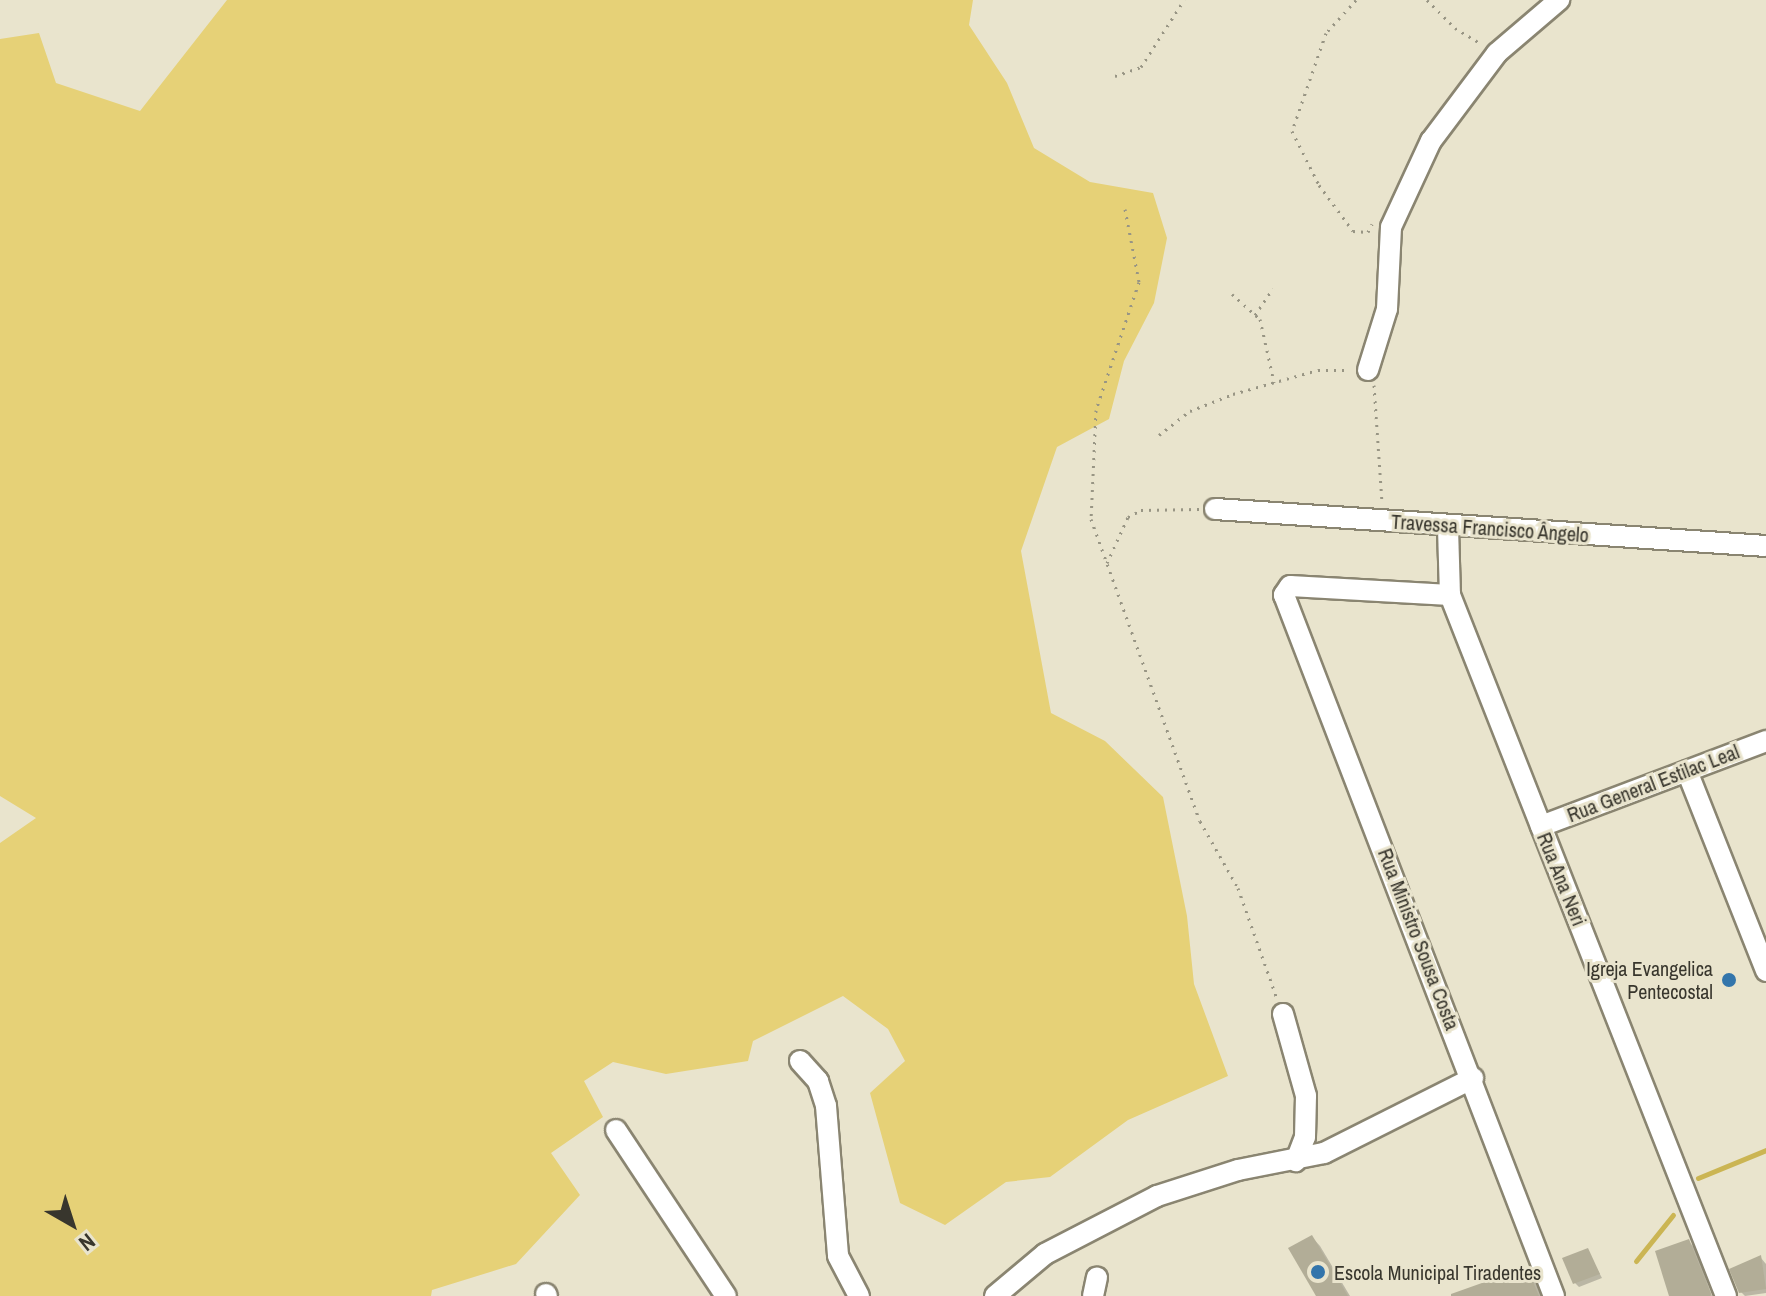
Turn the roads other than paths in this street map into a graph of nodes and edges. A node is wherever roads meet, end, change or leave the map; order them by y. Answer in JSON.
{"nodes":[{"id":1,"x":1559,"y":0,"type":"edge"},
{"id":2,"x":1368,"y":370,"type":"road end"},
{"id":3,"x":1215,"y":509,"type":"road end"},
{"id":4,"x":1448,"y":528,"type":"junction"},
{"id":5,"x":1766,"y":546,"type":"edge"},
{"id":6,"x":1450,"y":595,"type":"junction"},
{"id":7,"x":1766,"y":741,"type":"edge"},
{"id":8,"x":1687,"y":771,"type":"junction"},
{"id":9,"x":1541,"y":826,"type":"junction"},
{"id":10,"x":1766,"y":971,"type":"edge"},
{"id":11,"x":1283,"y":1014,"type":"road end"},
{"id":12,"x":800,"y":1061,"type":"dead end"},
{"id":13,"x":1473,"y":1078,"type":"junction"},
{"id":14,"x":616,"y":1130,"type":"dead end"},
{"id":15,"x":1296,"y":1161,"type":"junction"},
{"id":16,"x":726,"y":1296,"type":"edge"},
{"id":17,"x":859,"y":1296,"type":"edge"},
{"id":18,"x":995,"y":1296,"type":"edge"},
{"id":19,"x":1554,"y":1296,"type":"edge"},
{"id":20,"x":1726,"y":1296,"type":"edge"}],
"edges":[{"from":1,"to":2,"type":"street"},
{"from":3,"to":4,"type":"street","name":"Travessa Francisco Ângelo"},
{"from":4,"to":5,"type":"street","name":"Travessa Francisco Ângelo"},
{"from":4,"to":6,"type":"street","name":"Rua Ana Neri"},
{"from":6,"to":9,"type":"street","name":"Rua Ana Neri"},
{"from":6,"to":13,"type":"street","name":"Rua Ministro Sousa Costa"},
{"from":7,"to":8,"type":"street","name":"Rua General Estilac Leal"},
{"from":8,"to":9,"type":"street","name":"Rua General Estilac Leal"},
{"from":8,"to":10,"type":"street"},
{"from":9,"to":20,"type":"street","name":"Rua Ana Neri"},
{"from":11,"to":15,"type":"street"},
{"from":12,"to":17,"type":"street"},
{"from":13,"to":15,"type":"street"},
{"from":13,"to":19,"type":"street","name":"Rua Ministro Sousa Costa"},
{"from":14,"to":16,"type":"street"},
{"from":15,"to":18,"type":"street"}]}
